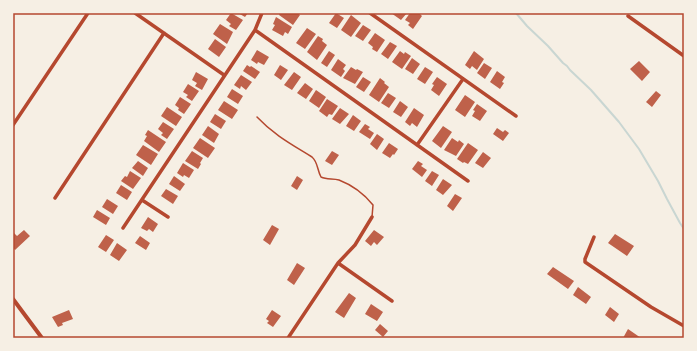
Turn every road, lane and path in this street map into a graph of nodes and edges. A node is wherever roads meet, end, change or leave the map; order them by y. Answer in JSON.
{"nodes":[{"id":1,"x":88,"y":13,"type":"edge"},
{"id":2,"x":135,"y":13,"type":"edge"},
{"id":3,"x":262,"y":13,"type":"edge"},
{"id":4,"x":370,"y":13,"type":"edge"},
{"id":5,"x":628,"y":16,"type":"dead end"},
{"id":6,"x":255,"y":30,"type":"junction"},
{"id":7,"x":164,"y":33,"type":"junction"},
{"id":8,"x":684,"y":56,"type":"edge"},
{"id":9,"x":224,"y":75,"type":"junction"},
{"id":10,"x":463,"y":79,"type":"junction"},
{"id":11,"x":516,"y":116,"type":"dead end"},
{"id":12,"x":257,"y":117,"type":"dead end"},
{"id":13,"x":13,"y":124,"type":"edge"},
{"id":14,"x":417,"y":146,"type":"junction"},
{"id":15,"x":468,"y":181,"type":"dead end"},
{"id":16,"x":55,"y":198,"type":"dead end"},
{"id":17,"x":142,"y":200,"type":"junction"},
{"id":18,"x":168,"y":217,"type":"dead end"},
{"id":19,"x":372,"y":217,"type":"joint"},
{"id":20,"x":123,"y":228,"type":"dead end"},
{"id":21,"x":594,"y":237,"type":"dead end"},
{"id":22,"x":338,"y":263,"type":"junction"},
{"id":23,"x":13,"y":298,"type":"edge"},
{"id":24,"x":392,"y":301,"type":"dead end"},
{"id":25,"x":684,"y":326,"type":"edge"},
{"id":26,"x":42,"y":338,"type":"edge"},
{"id":27,"x":288,"y":338,"type":"edge"}],
"edges":[{"from":1,"to":13,"type":"street"},
{"from":2,"to":7,"type":"street"},
{"from":3,"to":6,"type":"street"},
{"from":4,"to":10,"type":"street"},
{"from":5,"to":8,"type":"street"},
{"from":6,"to":9,"type":"street"},
{"from":6,"to":14,"type":"street"},
{"from":7,"to":9,"type":"street"},
{"from":7,"to":16,"type":"street"},
{"from":9,"to":17,"type":"street"},
{"from":10,"to":11,"type":"street"},
{"from":10,"to":14,"type":"street"},
{"from":12,"to":19,"type":"lane"},
{"from":14,"to":15,"type":"street"},
{"from":17,"to":18,"type":"street"},
{"from":17,"to":20,"type":"street"},
{"from":19,"to":22,"type":"street"},
{"from":21,"to":25,"type":"street"},
{"from":22,"to":24,"type":"street"},
{"from":22,"to":27,"type":"street"},
{"from":23,"to":26,"type":"street"}]}
